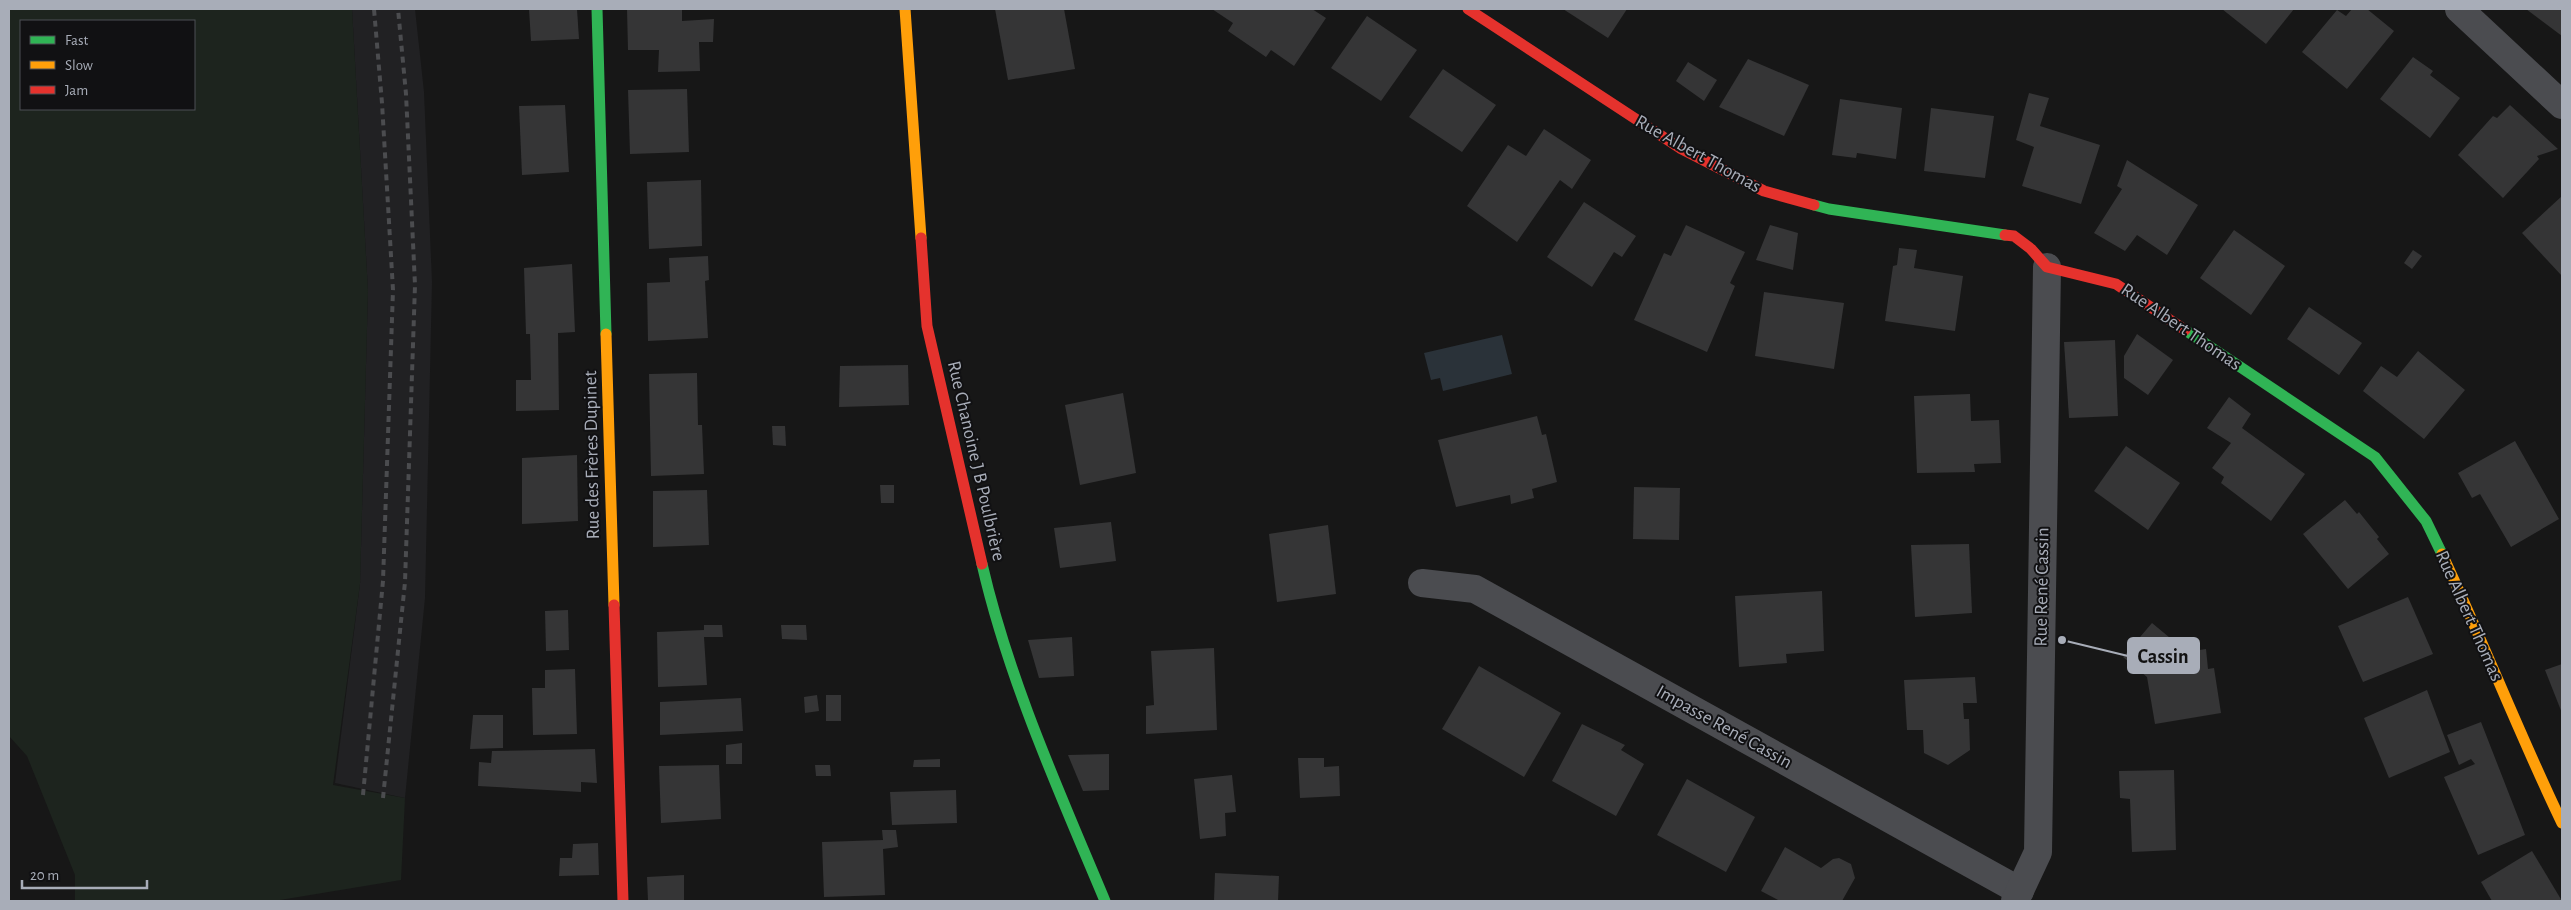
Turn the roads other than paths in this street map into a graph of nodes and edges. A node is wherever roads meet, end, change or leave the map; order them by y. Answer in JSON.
{"nodes":[{"id":1,"x":597,"y":9,"type":"edge"},
{"id":2,"x":905,"y":9,"type":"edge"},
{"id":3,"x":1468,"y":9,"type":"edge"},
{"id":4,"x":2459,"y":9,"type":"edge"},
{"id":5,"x":2562,"y":105,"type":"edge"},
{"id":6,"x":2047,"y":267,"type":"junction"},
{"id":7,"x":1422,"y":583,"type":"dead end"},
{"id":8,"x":2562,"y":823,"type":"edge"},
{"id":9,"x":2017,"y":896,"type":"edge"},
{"id":10,"x":622,"y":901,"type":"edge"},
{"id":11,"x":1104,"y":901,"type":"edge"}],
"edges":[{"from":1,"to":10,"type":"street","name":"Rue des Frères Dupinet"},
{"from":2,"to":11,"type":"street","name":"Rue Chanoine J B Poulbrière"},
{"from":3,"to":6,"type":"street","name":"Rue Albert Thomas"},
{"from":4,"to":5,"type":"street"},
{"from":6,"to":8,"type":"street","name":"Rue Albert Thomas"},
{"from":6,"to":9,"type":"street","name":"Rue René Cassin"},
{"from":7,"to":9,"type":"street","name":"Impasse René Cassin"}]}
